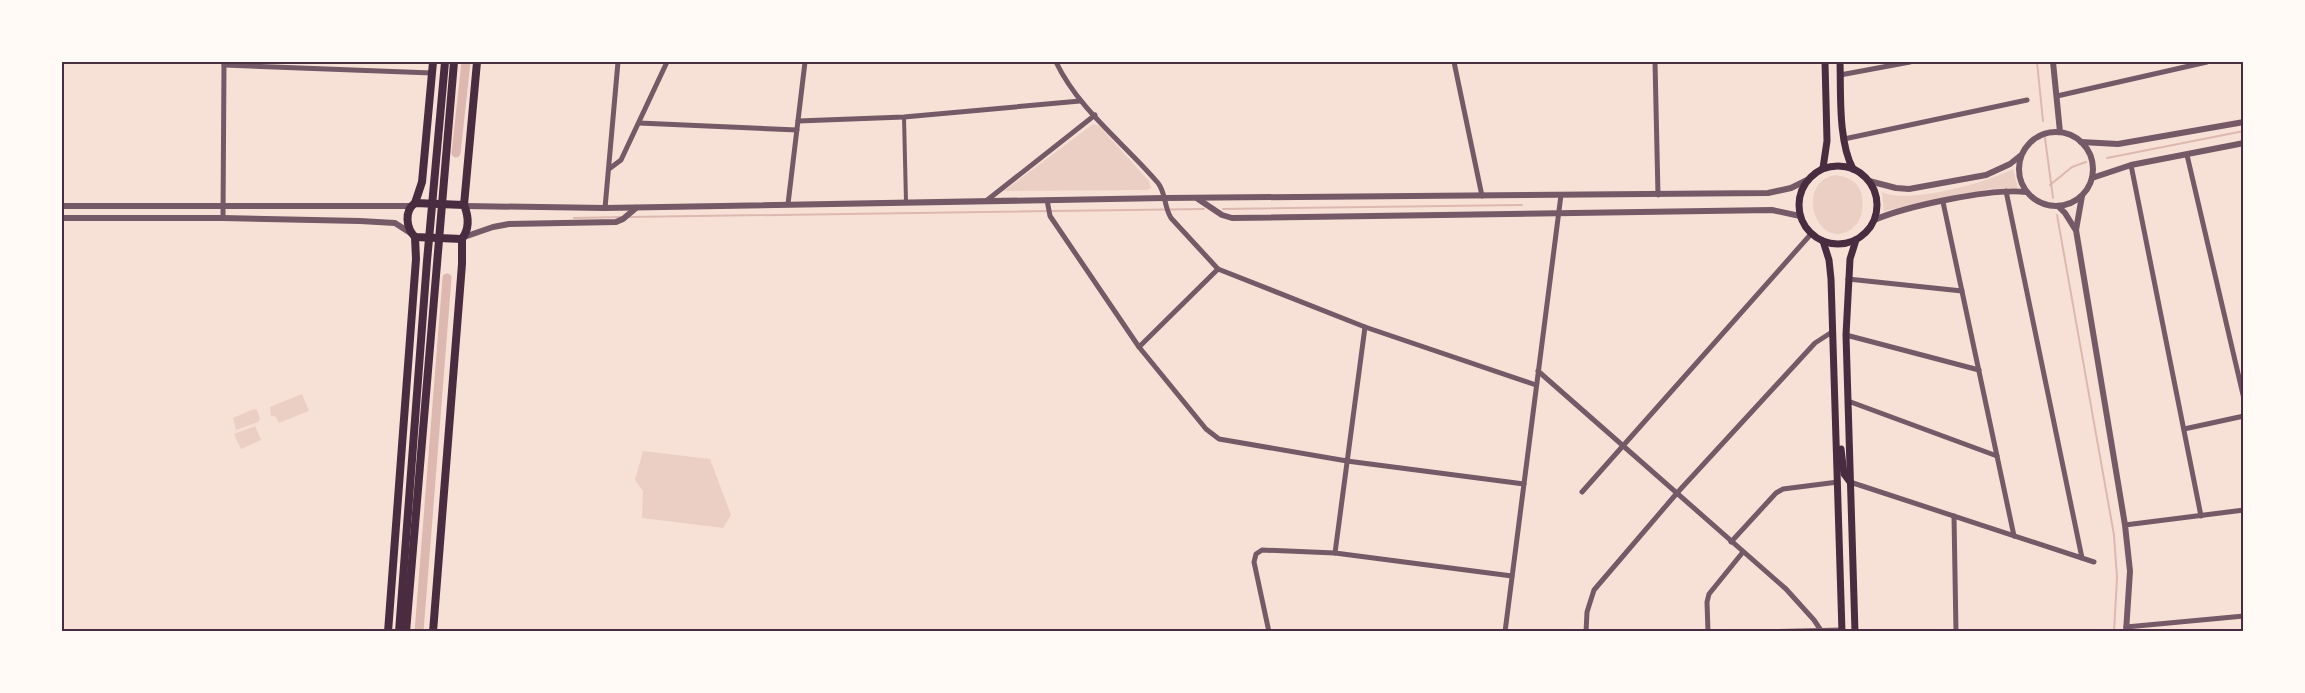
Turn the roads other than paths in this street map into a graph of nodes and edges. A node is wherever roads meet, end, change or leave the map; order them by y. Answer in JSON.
{"nodes":[{"id":1,"x":433,"y":62,"type":"edge"},
{"id":2,"x":445,"y":62,"type":"edge"},
{"id":3,"x":454,"y":62,"type":"edge"},
{"id":4,"x":477,"y":62,"type":"edge"},
{"id":5,"x":618,"y":62,"type":"edge"},
{"id":6,"x":667,"y":62,"type":"edge"},
{"id":7,"x":805,"y":62,"type":"edge"},
{"id":8,"x":1056,"y":62,"type":"edge"},
{"id":9,"x":1454,"y":62,"type":"edge"},
{"id":10,"x":1655,"y":62,"type":"edge"},
{"id":11,"x":1824,"y":62,"type":"edge"},
{"id":12,"x":1834,"y":62,"type":"edge"},
{"id":13,"x":1840,"y":62,"type":"edge"},
{"id":14,"x":1910,"y":62,"type":"edge"},
{"id":15,"x":2053,"y":62,"type":"edge"},
{"id":16,"x":2207,"y":62,"type":"edge"},
{"id":17,"x":224,"y":63,"type":"edge"},
{"id":18,"x":432,"y":73,"type":"junction"},
{"id":19,"x":1840,"y":75,"type":"junction"},
{"id":20,"x":2057,"y":96,"type":"junction"},
{"id":21,"x":2027,"y":100,"type":"dead end"},
{"id":22,"x":1080,"y":101,"type":"junction"},
{"id":23,"x":1095,"y":115,"type":"junction"},
{"id":24,"x":904,"y":117,"type":"junction"},
{"id":25,"x":798,"y":121,"type":"junction"},
{"id":26,"x":2244,"y":122,"type":"edge"},
{"id":27,"x":639,"y":123,"type":"junction"},
{"id":28,"x":797,"y":130,"type":"junction"},
{"id":29,"x":2060,"y":132,"type":"junction"},
{"id":30,"x":1844,"y":139,"type":"junction"},
{"id":31,"x":2081,"y":142,"type":"junction"},
{"id":32,"x":2244,"y":143,"type":"edge"},
{"id":33,"x":2187,"y":154,"type":"junction"},
{"id":34,"x":2021,"y":156,"type":"junction"},
{"id":35,"x":2131,"y":165,"type":"junction"},
{"id":36,"x":1823,"y":168,"type":"junction"},
{"id":37,"x":609,"y":169,"type":"junction"},
{"id":38,"x":1853,"y":169,"type":"junction"},
{"id":39,"x":2092,"y":178,"type":"junction"},
{"id":40,"x":1807,"y":180,"type":"junction"},
{"id":41,"x":1869,"y":181,"type":"junction"},
{"id":42,"x":2006,"y":191,"type":"junction"},
{"id":43,"x":2026,"y":192,"type":"junction"},
{"id":44,"x":1561,"y":195,"type":"junction"},
{"id":45,"x":1658,"y":195,"type":"junction"},
{"id":46,"x":1482,"y":196,"type":"junction"},
{"id":47,"x":2082,"y":196,"type":"junction"},
{"id":48,"x":1196,"y":198,"type":"junction"},
{"id":49,"x":1047,"y":200,"type":"junction"},
{"id":50,"x":986,"y":201,"type":"junction"},
{"id":51,"x":433,"y":202,"type":"junction"},
{"id":52,"x":906,"y":202,"type":"junction"},
{"id":53,"x":1944,"y":202,"type":"junction"},
{"id":54,"x":443,"y":203,"type":"junction"},
{"id":55,"x":413,"y":204,"type":"junction"},
{"id":56,"x":788,"y":204,"type":"junction"},
{"id":57,"x":1166,"y":205,"type":"junction"},
{"id":58,"x":62,"y":206,"type":"edge"},
{"id":59,"x":223,"y":206,"type":"junction"},
{"id":60,"x":464,"y":206,"type":"junction"},
{"id":61,"x":2058,"y":206,"type":"junction"},
{"id":62,"x":360,"y":207,"type":"junction"},
{"id":63,"x":606,"y":208,"type":"junction"},
{"id":64,"x":637,"y":208,"type":"junction"},
{"id":65,"x":1558,"y":214,"type":"junction"},
{"id":66,"x":1800,"y":216,"type":"junction"},
{"id":67,"x":62,"y":218,"type":"edge"},
{"id":68,"x":223,"y":218,"type":"junction"},
{"id":69,"x":1874,"y":220,"type":"junction"},
{"id":70,"x":360,"y":221,"type":"junction"},
{"id":71,"x":2076,"y":230,"type":"junction"},
{"id":72,"x":1811,"y":234,"type":"junction"},
{"id":73,"x":413,"y":235,"type":"junction"},
{"id":74,"x":463,"y":238,"type":"junction"},
{"id":75,"x":429,"y":239,"type":"junction"},
{"id":76,"x":440,"y":240,"type":"junction"},
{"id":77,"x":1856,"y":240,"type":"junction"},
{"id":78,"x":1823,"y":241,"type":"junction"},
{"id":79,"x":1218,"y":269,"type":"junction"},
{"id":80,"x":1848,"y":279,"type":"junction"},
{"id":81,"x":1962,"y":291,"type":"junction"},
{"id":82,"x":1365,"y":327,"type":"junction"},
{"id":83,"x":1832,"y":332,"type":"junction"},
{"id":84,"x":1846,"y":335,"type":"junction"},
{"id":85,"x":1139,"y":347,"type":"junction"},
{"id":86,"x":1538,"y":370,"type":"junction"},
{"id":87,"x":1979,"y":370,"type":"junction"},
{"id":88,"x":1536,"y":385,"type":"junction"},
{"id":89,"x":2244,"y":399,"type":"edge"},
{"id":90,"x":1848,"y":400,"type":"junction"},
{"id":91,"x":2244,"y":416,"type":"edge"},
{"id":92,"x":1836,"y":420,"type":"junction"},
{"id":93,"x":2184,"y":429,"type":"junction"},
{"id":94,"x":1624,"y":447,"type":"junction"},
{"id":95,"x":1997,"y":456,"type":"junction"},
{"id":96,"x":1347,"y":461,"type":"junction"},
{"id":97,"x":1838,"y":482,"type":"junction"},
{"id":98,"x":1850,"y":482,"type":"junction"},
{"id":99,"x":1524,"y":484,"type":"junction"},
{"id":100,"x":1582,"y":492,"type":"dead end"},
{"id":101,"x":1677,"y":493,"type":"junction"},
{"id":102,"x":2244,"y":510,"type":"edge"},
{"id":103,"x":1954,"y":516,"type":"junction"},
{"id":104,"x":2201,"y":516,"type":"junction"},
{"id":105,"x":2125,"y":525,"type":"junction"},
{"id":106,"x":2014,"y":536,"type":"junction"},
{"id":107,"x":1731,"y":542,"type":"junction"},
{"id":108,"x":1743,"y":552,"type":"junction"},
{"id":109,"x":1335,"y":553,"type":"junction"},
{"id":110,"x":2082,"y":558,"type":"junction"},
{"id":111,"x":2094,"y":562,"type":"dead end"},
{"id":112,"x":1853,"y":568,"type":"junction"},
{"id":113,"x":1512,"y":576,"type":"junction"},
{"id":114,"x":2244,"y":616,"type":"edge"},
{"id":115,"x":1820,"y":629,"type":"junction"},
{"id":116,"x":2126,"y":629,"type":"edge"},
{"id":117,"x":1842,"y":631,"type":"edge"},
{"id":118,"x":388,"y":632,"type":"edge"},
{"id":119,"x":399,"y":632,"type":"edge"},
{"id":120,"x":406,"y":632,"type":"edge"},
{"id":121,"x":433,"y":632,"type":"edge"},
{"id":122,"x":1269,"y":632,"type":"edge"},
{"id":123,"x":1505,"y":632,"type":"edge"},
{"id":124,"x":1586,"y":632,"type":"edge"},
{"id":125,"x":1708,"y":632,"type":"edge"},
{"id":126,"x":1758,"y":632,"type":"edge"},
{"id":127,"x":1855,"y":632,"type":"edge"},
{"id":128,"x":1956,"y":632,"type":"edge"}],
"edges":[{"from":1,"to":18,"type":"main road"},
{"from":2,"to":51,"type":"main road"},
{"from":3,"to":54,"type":"main road"},
{"from":4,"to":60,"type":"main road"},
{"from":5,"to":37,"type":"street"},
{"from":6,"to":27,"type":"street"},
{"from":7,"to":25,"type":"street"},
{"from":8,"to":22,"type":"street"},
{"from":9,"to":46,"type":"street"},
{"from":10,"to":45,"type":"street"},
{"from":11,"to":36,"type":"main road"},
{"from":12,"to":19,"type":"main road"},
{"from":13,"to":19,"type":"main road"},
{"from":14,"to":19,"type":"street"},
{"from":15,"to":20,"type":"street"},
{"from":16,"to":20,"type":"street"},
{"from":17,"to":18,"type":"street"},
{"from":17,"to":59,"type":"street"},
{"from":18,"to":55,"type":"main road"},
{"from":19,"to":30,"type":"main road"},
{"from":20,"to":29,"type":"street"},
{"from":21,"to":30,"type":"street"},
{"from":22,"to":23,"type":"street"},
{"from":22,"to":24,"type":"street"},
{"from":23,"to":50,"type":"street"},
{"from":23,"to":57,"type":"street"},
{"from":24,"to":25,"type":"street"},
{"from":24,"to":52,"type":"street"},
{"from":25,"to":28,"type":"street"},
{"from":26,"to":31,"type":"street"},
{"from":27,"to":28,"type":"street"},
{"from":27,"to":37,"type":"street"},
{"from":28,"to":56,"type":"street"},
{"from":29,"to":31,"type":"street"},
{"from":29,"to":34,"type":"street"},
{"from":30,"to":38,"type":"main road"},
{"from":31,"to":39,"type":"street"},
{"from":32,"to":33,"type":"street"},
{"from":33,"to":35,"type":"street"},
{"from":33,"to":89,"type":"street"},
{"from":34,"to":41,"type":"street"},
{"from":34,"to":43,"type":"street"},
{"from":35,"to":39,"type":"street"},
{"from":35,"to":93,"type":"street"},
{"from":36,"to":38,"type":"main road"},
{"from":36,"to":40,"type":"main road"},
{"from":37,"to":63,"type":"street"},
{"from":38,"to":41,"type":"main road"},
{"from":39,"to":47,"type":"street"},
{"from":40,"to":45,"type":"street"},
{"from":40,"to":66,"type":"main road"},
{"from":41,"to":69,"type":"main road"},
{"from":42,"to":43,"type":"street"},
{"from":42,"to":53,"type":"street"},
{"from":42,"to":110,"type":"street"},
{"from":43,"to":61,"type":"street"},
{"from":44,"to":45,"type":"street"},
{"from":44,"to":46,"type":"street"},
{"from":44,"to":65,"type":"street"},
{"from":46,"to":48,"type":"street"},
{"from":47,"to":61,"type":"street"},
{"from":47,"to":71,"type":"street"},
{"from":48,"to":57,"type":"street"},
{"from":48,"to":65,"type":"street"},
{"from":49,"to":50,"type":"street"},
{"from":49,"to":57,"type":"street"},
{"from":49,"to":85,"type":"street"},
{"from":50,"to":52,"type":"street"},
{"from":51,"to":54,"type":"main road"},
{"from":51,"to":55,"type":"main road"},
{"from":51,"to":75,"type":"main road"},
{"from":52,"to":56,"type":"street"},
{"from":53,"to":69,"type":"street"},
{"from":53,"to":81,"type":"street"},
{"from":54,"to":60,"type":"main road"},
{"from":54,"to":76,"type":"main road"},
{"from":55,"to":62,"type":"street"},
{"from":55,"to":73,"type":"main road"},
{"from":56,"to":64,"type":"street"},
{"from":57,"to":79,"type":"street"},
{"from":58,"to":59,"type":"street"},
{"from":59,"to":62,"type":"street"},
{"from":59,"to":68,"type":"street"},
{"from":60,"to":63,"type":"street"},
{"from":60,"to":74,"type":"main road"},
{"from":61,"to":71,"type":"street"},
{"from":62,"to":70,"type":"street"},
{"from":63,"to":64,"type":"street"},
{"from":64,"to":74,"type":"street"},
{"from":65,"to":66,"type":"street"},
{"from":65,"to":86,"type":"street"},
{"from":66,"to":72,"type":"main road"},
{"from":67,"to":68,"type":"street"},
{"from":68,"to":70,"type":"street"},
{"from":69,"to":77,"type":"main road"},
{"from":70,"to":73,"type":"street"},
{"from":71,"to":105,"type":"street"},
{"from":72,"to":78,"type":"main road"},
{"from":72,"to":94,"type":"street"},
{"from":73,"to":75,"type":"main road"},
{"from":73,"to":118,"type":"main road"},
{"from":74,"to":76,"type":"main road"},
{"from":74,"to":121,"type":"main road"},
{"from":75,"to":76,"type":"main road"},
{"from":75,"to":119,"type":"main road"},
{"from":76,"to":120,"type":"main road"},
{"from":77,"to":78,"type":"main road"},
{"from":77,"to":80,"type":"main road"},
{"from":78,"to":83,"type":"main road"},
{"from":79,"to":82,"type":"street"},
{"from":79,"to":85,"type":"street"},
{"from":80,"to":81,"type":"street"},
{"from":80,"to":84,"type":"main road"},
{"from":81,"to":87,"type":"street"},
{"from":82,"to":88,"type":"street"},
{"from":82,"to":96,"type":"street"},
{"from":83,"to":92,"type":"main road"},
{"from":83,"to":101,"type":"street"},
{"from":84,"to":87,"type":"street"},
{"from":84,"to":90,"type":"main road"},
{"from":85,"to":96,"type":"street"},
{"from":86,"to":88,"type":"street"},
{"from":86,"to":94,"type":"street"},
{"from":87,"to":95,"type":"street"},
{"from":88,"to":99,"type":"street"},
{"from":90,"to":95,"type":"street"},
{"from":90,"to":98,"type":"main road"},
{"from":91,"to":93,"type":"street"},
{"from":92,"to":97,"type":"main road"},
{"from":92,"to":98,"type":"main road"},
{"from":93,"to":104,"type":"street"},
{"from":94,"to":100,"type":"street"},
{"from":94,"to":101,"type":"street"},
{"from":95,"to":106,"type":"street"},
{"from":96,"to":99,"type":"street"},
{"from":96,"to":109,"type":"street"},
{"from":97,"to":107,"type":"street"},
{"from":97,"to":112,"type":"main road"},
{"from":97,"to":117,"type":"main road"},
{"from":98,"to":103,"type":"street"},
{"from":98,"to":112,"type":"main road"},
{"from":99,"to":113,"type":"street"},
{"from":101,"to":107,"type":"street"},
{"from":101,"to":124,"type":"street"},
{"from":102,"to":104,"type":"street"},
{"from":103,"to":106,"type":"street"},
{"from":103,"to":128,"type":"street"},
{"from":104,"to":105,"type":"street"},
{"from":105,"to":116,"type":"street"},
{"from":106,"to":110,"type":"street"},
{"from":107,"to":108,"type":"street"},
{"from":108,"to":115,"type":"street"},
{"from":108,"to":125,"type":"street"},
{"from":109,"to":113,"type":"street"},
{"from":109,"to":122,"type":"street"},
{"from":110,"to":111,"type":"street"},
{"from":112,"to":127,"type":"main road"},
{"from":113,"to":123,"type":"street"},
{"from":114,"to":116,"type":"street"},
{"from":115,"to":117,"type":"street"},
{"from":115,"to":126,"type":"street"}]}
